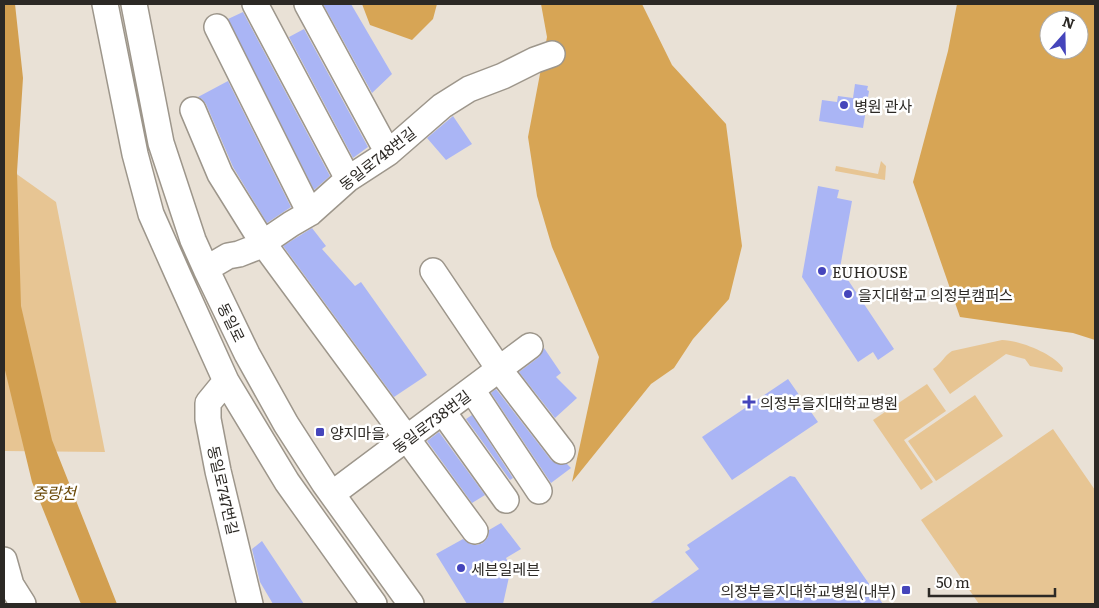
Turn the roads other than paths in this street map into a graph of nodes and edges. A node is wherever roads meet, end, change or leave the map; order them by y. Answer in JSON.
{"nodes":[{"id":1,"x":105,"y":4,"type":"edge"},
{"id":2,"x":134,"y":4,"type":"edge"},
{"id":3,"x":256,"y":4,"type":"edge"},
{"id":4,"x":307,"y":4,"type":"edge"},
{"id":5,"x":216,"y":27,"type":"dead end"},
{"id":6,"x":552,"y":54,"type":"dead end"},
{"id":7,"x":193,"y":110,"type":"dead end"},
{"id":8,"x":388,"y":153,"type":"junction"},
{"id":9,"x":348,"y":178,"type":"junction"},
{"id":10,"x":310,"y":213,"type":"junction"},
{"id":11,"x":262,"y":243,"type":"junction"},
{"id":12,"x":206,"y":270,"type":"junction"},
{"id":13,"x":433,"y":271,"type":"dead end"},
{"id":14,"x":530,"y":346,"type":"dead end"},
{"id":15,"x":499,"y":369,"type":"junction"},
{"id":16,"x":226,"y":381,"type":"junction"},
{"id":17,"x":472,"y":390,"type":"junction"},
{"id":18,"x":443,"y":412,"type":"junction"},
{"id":19,"x":407,"y":439,"type":"junction"},
{"id":20,"x":562,"y":451,"type":"dead end"},
{"id":21,"x":539,"y":491,"type":"dead end"},
{"id":22,"x":332,"y":494,"type":"junction"},
{"id":23,"x":506,"y":500,"type":"dead end"},
{"id":24,"x":475,"y":531,"type":"dead end"},
{"id":25,"x":4,"y":560,"type":"edge"},
{"id":26,"x":12,"y":593,"type":"edge"},
{"id":27,"x":250,"y":604,"type":"edge"},
{"id":28,"x":374,"y":604,"type":"edge"},
{"id":29,"x":411,"y":604,"type":"edge"}],
"edges":[{"from":1,"to":16,"type":"street","name":"동일로"},
{"from":2,"to":12,"type":"street","name":"동일로"},
{"from":3,"to":9,"type":"street"},
{"from":4,"to":8,"type":"street"},
{"from":5,"to":10,"type":"street"},
{"from":6,"to":8,"type":"street","name":"동일로748번길"},
{"from":7,"to":11,"type":"street"},
{"from":8,"to":9,"type":"street","name":"동일로748번길"},
{"from":9,"to":10,"type":"street","name":"동일로748번길"},
{"from":10,"to":11,"type":"street","name":"동일로748번길"},
{"from":11,"to":12,"type":"street","name":"동일로748번길"},
{"from":11,"to":19,"type":"street"},
{"from":12,"to":22,"type":"street","name":"동일로"},
{"from":13,"to":15,"type":"street"},
{"from":14,"to":15,"type":"street","name":"동일로738번길"},
{"from":15,"to":17,"type":"street","name":"동일로738번길"},
{"from":15,"to":20,"type":"street"},
{"from":16,"to":27,"type":"street","name":"동일로747번길"},
{"from":16,"to":28,"type":"street","name":"동일로"},
{"from":17,"to":18,"type":"street","name":"동일로738번길"},
{"from":17,"to":21,"type":"street"},
{"from":18,"to":19,"type":"street","name":"동일로738번길"},
{"from":18,"to":23,"type":"street"},
{"from":19,"to":22,"type":"street","name":"동일로738번길"},
{"from":19,"to":24,"type":"street"},
{"from":22,"to":29,"type":"street","name":"동일로"},
{"from":25,"to":26,"type":"street"}]}
